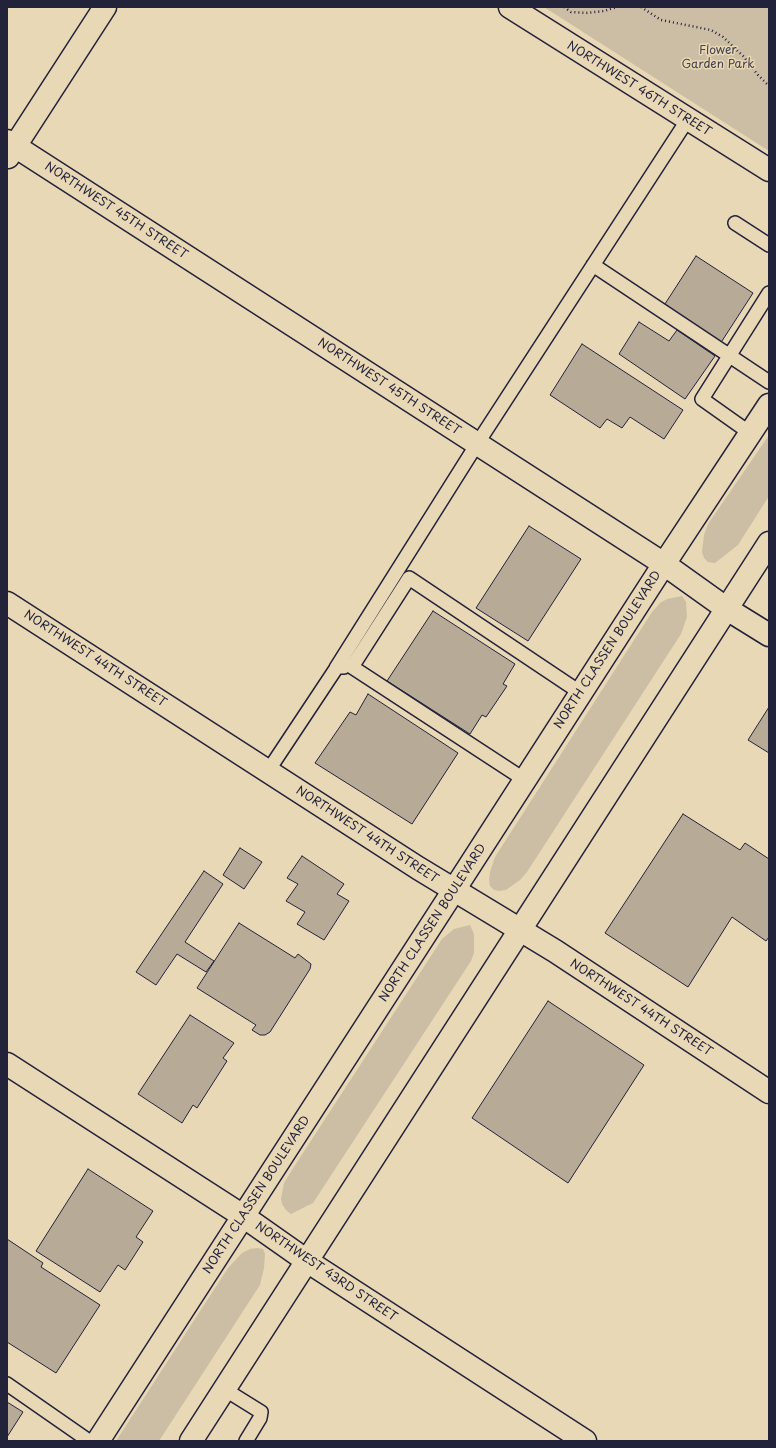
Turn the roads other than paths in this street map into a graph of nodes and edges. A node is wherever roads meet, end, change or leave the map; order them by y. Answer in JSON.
{"nodes":[{"id":1,"x":105,"y":7,"type":"edge"},
{"id":2,"x":510,"y":7,"type":"edge"},
{"id":3,"x":688,"y":119,"type":"junction"},
{"id":4,"x":10,"y":148,"type":"edge"},
{"id":5,"x":769,"y":170,"type":"edge"},
{"id":6,"x":735,"y":223,"type":"dead end"},
{"id":7,"x":769,"y":245,"type":"edge"},
{"id":8,"x":593,"y":265,"type":"junction"},
{"id":9,"x":769,"y":293,"type":"edge"},
{"id":10,"x":730,"y":356,"type":"junction"},
{"id":11,"x":769,"y":382,"type":"edge"},
{"id":12,"x":769,"y":405,"type":"edge"},
{"id":13,"x":750,"y":433,"type":"junction"},
{"id":14,"x":477,"y":444,"type":"junction"},
{"id":15,"x":769,"y":543,"type":"edge"},
{"id":16,"x":664,"y":564,"type":"junction"},
{"id":17,"x":7,"y":603,"type":"edge"},
{"id":18,"x":727,"y":609,"type":"junction"},
{"id":19,"x":769,"y":635,"type":"edge"},
{"id":20,"x":352,"y":667,"type":"junction"},
{"id":21,"x":336,"y":668,"type":"junction"},
{"id":22,"x":581,"y":693,"type":"junction"},
{"id":23,"x":268,"y":771,"type":"junction"},
{"id":24,"x":525,"y":780,"type":"junction"},
{"id":25,"x":454,"y":890,"type":"junction"},
{"id":26,"x":519,"y":930,"type":"junction"},
{"id":27,"x":7,"y":1064,"type":"edge"},
{"id":28,"x":769,"y":1092,"type":"edge"},
{"id":29,"x":243,"y":1216,"type":"junction"},
{"id":30,"x":307,"y":1261,"type":"junction"},
{"id":31,"x":7,"y":1384,"type":"edge"},
{"id":32,"x":224,"y":1389,"type":"junction"},
{"id":33,"x":89,"y":1441,"type":"edge"},
{"id":34,"x":98,"y":1441,"type":"edge"},
{"id":35,"x":191,"y":1441,"type":"edge"},
{"id":36,"x":246,"y":1441,"type":"edge"},
{"id":37,"x":585,"y":1441,"type":"edge"}],
"edges":[{"from":1,"to":4,"type":"street"},
{"from":2,"to":3,"type":"street","name":"NORTHWEST 46TH STREET"},
{"from":3,"to":5,"type":"street","name":"NORTHWEST 46TH STREET"},
{"from":3,"to":8,"type":"lane"},
{"from":4,"to":14,"type":"street","name":"NORTHWEST 45TH STREET"},
{"from":6,"to":7,"type":"lane"},
{"from":8,"to":10,"type":"lane"},
{"from":8,"to":14,"type":"lane"},
{"from":9,"to":10,"type":"lane"},
{"from":10,"to":11,"type":"lane"},
{"from":10,"to":13,"type":"lane"},
{"from":12,"to":13,"type":"street","name":"NORTH CLASSEN BOULEVARD"},
{"from":13,"to":16,"type":"street","name":"NORTH CLASSEN BOULEVARD"},
{"from":14,"to":16,"type":"street","name":"NORTHWEST 45TH STREET"},
{"from":14,"to":21,"type":"lane"},
{"from":15,"to":18,"type":"street"},
{"from":16,"to":18,"type":"street","name":"NORTHWEST 45TH STREET"},
{"from":16,"to":22,"type":"street","name":"NORTH CLASSEN BOULEVARD"},
{"from":17,"to":23,"type":"street","name":"NORTHWEST 44TH STREET"},
{"from":18,"to":19,"type":"street","name":"NORTHWEST 45TH STREET"},
{"from":18,"to":26,"type":"street"},
{"from":20,"to":21,"type":"lane"},
{"from":20,"to":22,"type":"lane"},
{"from":20,"to":24,"type":"lane"},
{"from":21,"to":23,"type":"lane"},
{"from":22,"to":24,"type":"street","name":"NORTH CLASSEN BOULEVARD"},
{"from":23,"to":25,"type":"street","name":"NORTHWEST 44TH STREET"},
{"from":24,"to":25,"type":"street","name":"NORTH CLASSEN BOULEVARD"},
{"from":25,"to":26,"type":"street","name":"NORTHWEST 44TH STREET"},
{"from":25,"to":29,"type":"street","name":"NORTH CLASSEN BOULEVARD"},
{"from":26,"to":28,"type":"street","name":"NORTHWEST 44TH STREET"},
{"from":26,"to":30,"type":"street"},
{"from":27,"to":29,"type":"street","name":"NORTHWEST 43RD STREET"},
{"from":29,"to":30,"type":"street","name":"NORTHWEST 43RD STREET"},
{"from":29,"to":34,"type":"street","name":"NORTH CLASSEN BOULEVARD"},
{"from":30,"to":32,"type":"street"},
{"from":30,"to":37,"type":"street","name":"NORTHWEST 43RD STREET"},
{"from":31,"to":33,"type":"lane"},
{"from":32,"to":35,"type":"street"},
{"from":32,"to":36,"type":"lane"}]}
